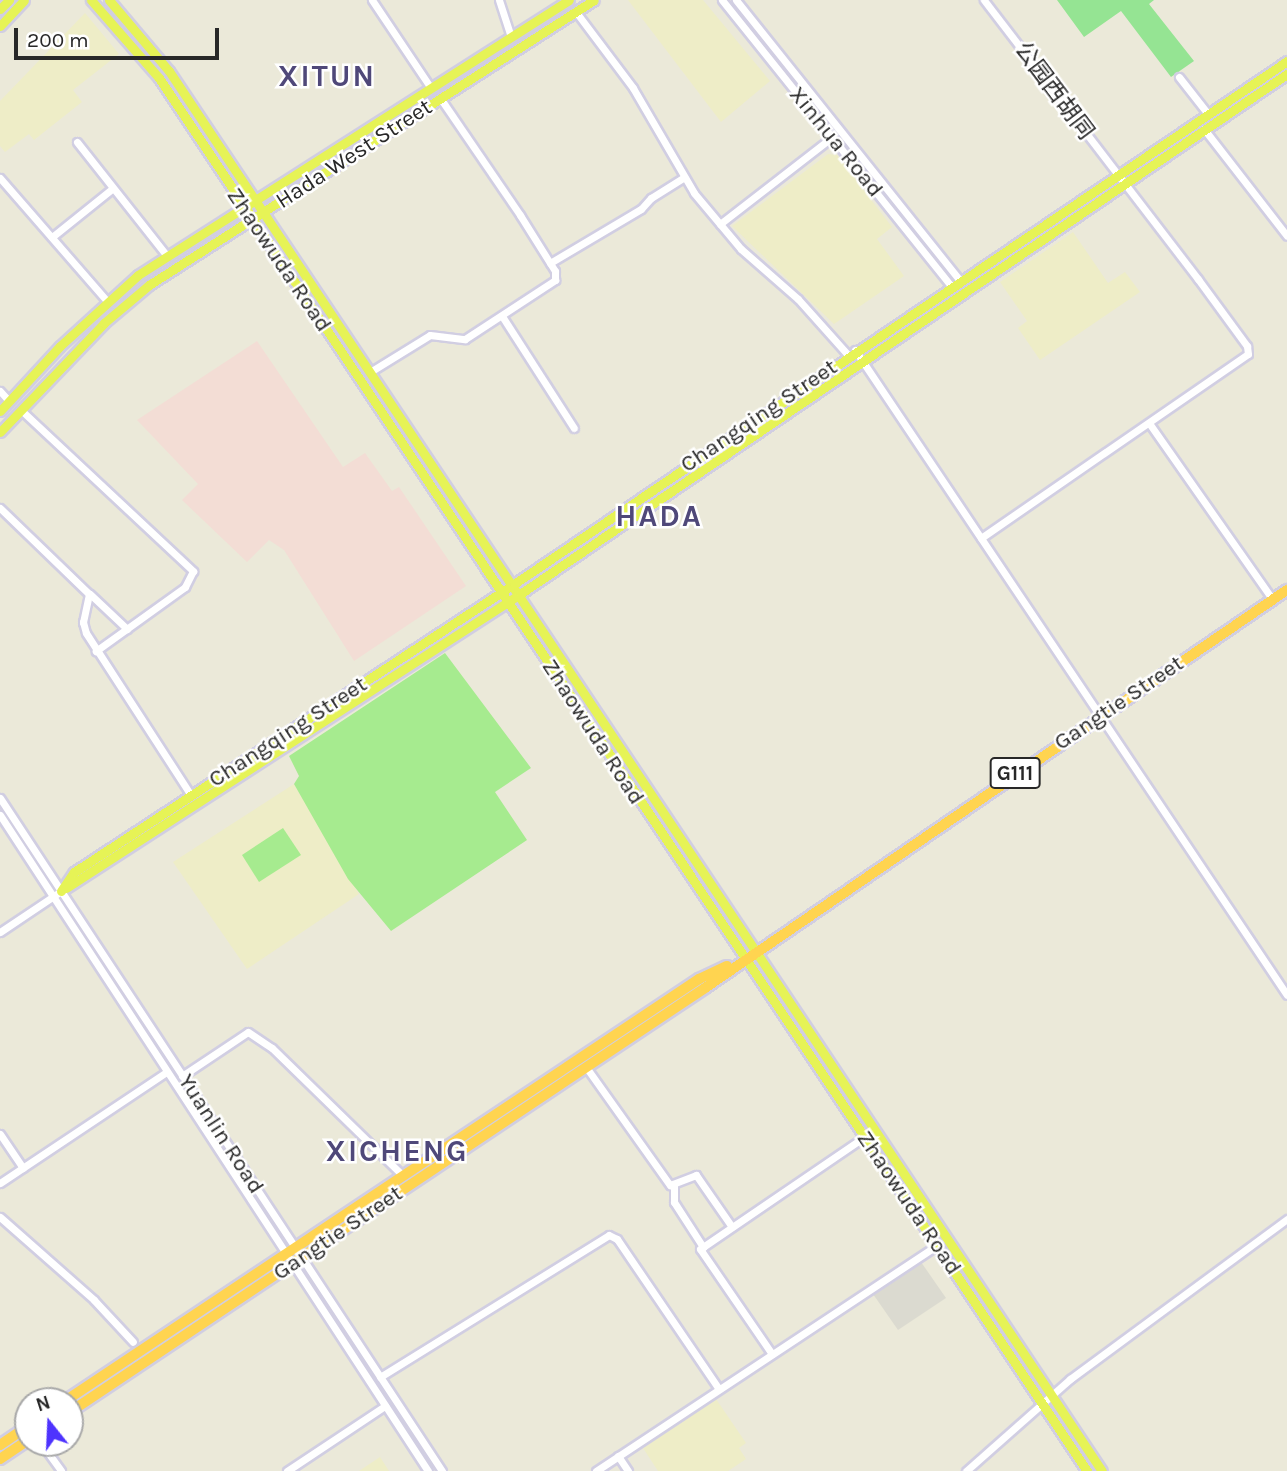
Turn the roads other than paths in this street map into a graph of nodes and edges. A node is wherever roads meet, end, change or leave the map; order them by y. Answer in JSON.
{"nodes":[{"id":1,"x":9,"y":0,"type":"edge"},
{"id":2,"x":24,"y":0,"type":"edge"},
{"id":3,"x":91,"y":0,"type":"edge"},
{"id":4,"x":109,"y":0,"type":"edge"},
{"id":5,"x":372,"y":0,"type":"edge"},
{"id":6,"x":499,"y":0,"type":"edge"},
{"id":7,"x":569,"y":0,"type":"edge"},
{"id":8,"x":594,"y":0,"type":"edge"},
{"id":9,"x":722,"y":0,"type":"edge"},
{"id":10,"x":736,"y":0,"type":"edge"},
{"id":11,"x":984,"y":0,"type":"edge"},
{"id":12,"x":0,"y":9,"type":"edge"},
{"id":13,"x":576,"y":12,"type":"junction"},
{"id":14,"x":0,"y":26,"type":"edge"},
{"id":15,"x":511,"y":37,"type":"junction"},
{"id":16,"x":1287,"y":61,"type":"edge"},
{"id":17,"x":1287,"y":74,"type":"edge"},
{"id":18,"x":1179,"y":77,"type":"dead end"},
{"id":19,"x":431,"y":88,"type":"junction"},
{"id":20,"x":441,"y":99,"type":"junction"},
{"id":21,"x":1208,"y":114,"type":"junction"},
{"id":22,"x":1204,"y":129,"type":"junction"},
{"id":23,"x":832,"y":137,"type":"junction"},
{"id":24,"x":77,"y":142,"type":"dead end"},
{"id":25,"x":1117,"y":174,"type":"junction"},
{"id":26,"x":684,"y":177,"type":"junction"},
{"id":27,"x":0,"y":178,"type":"edge"},
{"id":28,"x":1124,"y":183,"type":"junction"},
{"id":29,"x":112,"y":190,"type":"junction"},
{"id":30,"x":255,"y":200,"type":"junction"},
{"id":31,"x":244,"y":207,"type":"junction"},
{"id":32,"x":263,"y":213,"type":"junction"},
{"id":33,"x":252,"y":220,"type":"junction"},
{"id":34,"x":720,"y":224,"type":"junction"},
{"id":35,"x":1287,"y":236,"type":"edge"},
{"id":36,"x":52,"y":237,"type":"junction"},
{"id":37,"x":167,"y":256,"type":"junction"},
{"id":38,"x":550,"y":264,"type":"junction"},
{"id":39,"x":955,"y":282,"type":"junction"},
{"id":40,"x":107,"y":301,"type":"junction"},
{"id":41,"x":502,"y":316,"type":"junction"},
{"id":42,"x":851,"y":353,"type":"junction"},
{"id":43,"x":861,"y":360,"type":"junction"},
{"id":44,"x":370,"y":372,"type":"junction"},
{"id":45,"x":0,"y":391,"type":"edge"},
{"id":46,"x":9,"y":401,"type":"junction"},
{"id":47,"x":21,"y":410,"type":"junction"},
{"id":48,"x":0,"y":411,"type":"edge"},
{"id":49,"x":1149,"y":422,"type":"junction"},
{"id":50,"x":574,"y":428,"type":"dead end"},
{"id":51,"x":0,"y":432,"type":"edge"},
{"id":52,"x":0,"y":508,"type":"edge"},
{"id":53,"x":981,"y":538,"type":"junction"},
{"id":54,"x":514,"y":584,"type":"junction"},
{"id":55,"x":1287,"y":590,"type":"edge"},
{"id":56,"x":502,"y":592,"type":"junction"},
{"id":57,"x":520,"y":593,"type":"junction"},
{"id":58,"x":89,"y":594,"type":"junction"},
{"id":59,"x":1273,"y":600,"type":"junction"},
{"id":60,"x":508,"y":601,"type":"junction"},
{"id":61,"x":127,"y":629,"type":"junction"},
{"id":62,"x":96,"y":651,"type":"junction"},
{"id":63,"x":1100,"y":715,"type":"junction"},
{"id":64,"x":191,"y":795,"type":"junction"},
{"id":65,"x":0,"y":798,"type":"edge"},
{"id":66,"x":0,"y":815,"type":"edge"},
{"id":67,"x":61,"y":891,"type":"junction"},
{"id":68,"x":51,"y":898,"type":"junction"},
{"id":69,"x":0,"y":932,"type":"edge"},
{"id":70,"x":754,"y":950,"type":"junction"},
{"id":71,"x":744,"y":958,"type":"junction"},
{"id":72,"x":1287,"y":995,"type":"edge"},
{"id":73,"x":586,"y":1067,"type":"junction"},
{"id":74,"x":165,"y":1073,"type":"junction"},
{"id":75,"x":182,"y":1076,"type":"junction"},
{"id":76,"x":0,"y":1134,"type":"edge"},
{"id":77,"x":864,"y":1137,"type":"junction"},
{"id":78,"x":23,"y":1168,"type":"junction"},
{"id":79,"x":402,"y":1175,"type":"junction"},
{"id":80,"x":0,"y":1184,"type":"edge"},
{"id":81,"x":674,"y":1186,"type":"junction"},
{"id":82,"x":0,"y":1217,"type":"edge"},
{"id":83,"x":1287,"y":1219,"type":"edge"},
{"id":84,"x":732,"y":1227,"type":"junction"},
{"id":85,"x":937,"y":1245,"type":"junction"},
{"id":86,"x":294,"y":1246,"type":"junction"},
{"id":87,"x":703,"y":1247,"type":"junction"},
{"id":88,"x":284,"y":1253,"type":"junction"},
{"id":89,"x":301,"y":1257,"type":"junction"},
{"id":90,"x":291,"y":1264,"type":"junction"},
{"id":91,"x":133,"y":1342,"type":"dead end"},
{"id":92,"x":772,"y":1354,"type":"junction"},
{"id":93,"x":380,"y":1377,"type":"junction"},
{"id":94,"x":84,"y":1388,"type":"edge"},
{"id":95,"x":719,"y":1389,"type":"junction"},
{"id":96,"x":1051,"y":1394,"type":"junction"},
{"id":97,"x":1041,"y":1402,"type":"junction"},
{"id":98,"x":84,"y":1403,"type":"edge"},
{"id":99,"x":384,"y":1406,"type":"junction"},
{"id":100,"x":618,"y":1457,"type":"junction"},
{"id":101,"x":287,"y":1471,"type":"edge"},
{"id":102,"x":428,"y":1471,"type":"edge"},
{"id":103,"x":442,"y":1471,"type":"edge"},
{"id":104,"x":596,"y":1471,"type":"edge"},
{"id":105,"x":628,"y":1471,"type":"edge"},
{"id":106,"x":966,"y":1471,"type":"edge"},
{"id":107,"x":1087,"y":1471,"type":"edge"},
{"id":108,"x":1102,"y":1471,"type":"edge"}],
"edges":[{"from":1,"to":12,"type":"main road"},
{"from":2,"to":14,"type":"main road"},
{"from":3,"to":31,"type":"main road","name":"Zhaowuda Road"},
{"from":4,"to":30,"type":"main road","name":"Zhaowuda Road"},
{"from":5,"to":19,"type":"street"},
{"from":6,"to":15,"type":"street"},
{"from":7,"to":15,"type":"main road","name":"Hada West Street"},
{"from":8,"to":13,"type":"main road","name":"Hada West Street"},
{"from":9,"to":23,"type":"street","name":"Xinhua Road"},
{"from":10,"to":39,"type":"street","name":"Xinhua Road"},
{"from":11,"to":25,"type":"street","name":"公园西胡同"},
{"from":13,"to":20,"type":"main road","name":"Hada West Street"},
{"from":13,"to":26,"type":"street"},
{"from":15,"to":19,"type":"main road","name":"Hada West Street"},
{"from":16,"to":21,"type":"main road","name":"Changqing Street"},
{"from":17,"to":22,"type":"main road","name":"Changqing Street"},
{"from":18,"to":21,"type":"street"},
{"from":19,"to":30,"type":"main road","name":"Hada West Street"},
{"from":20,"to":32,"type":"main road","name":"Hada West Street"},
{"from":20,"to":38,"type":"street"},
{"from":21,"to":25,"type":"main road","name":"Changqing Street"},
{"from":22,"to":28,"type":"main road","name":"Changqing Street"},
{"from":22,"to":35,"type":"street"},
{"from":23,"to":34,"type":"street"},
{"from":23,"to":39,"type":"street","name":"Xinhua Road"},
{"from":24,"to":29,"type":"street"},
{"from":25,"to":28,"type":"street","name":"公园西胡同"},
{"from":25,"to":39,"type":"main road","name":"Changqing Street"},
{"from":26,"to":34,"type":"street"},
{"from":26,"to":38,"type":"street"},
{"from":27,"to":36,"type":"street"},
{"from":28,"to":43,"type":"main road","name":"Changqing Street"},
{"from":28,"to":49,"type":"street","name":"公园西胡同"},
{"from":29,"to":36,"type":"street"},
{"from":29,"to":37,"type":"street"},
{"from":30,"to":31,"type":"main road","name":"Hada West Street"},
{"from":30,"to":32,"type":"main road","name":"Zhaowuda Road"},
{"from":31,"to":33,"type":"main road","name":"Zhaowuda Road"},
{"from":31,"to":37,"type":"main road","name":"Hada West Street"},
{"from":32,"to":33,"type":"main road","name":"Hada West Street"},
{"from":32,"to":44,"type":"main road","name":"Zhaowuda Road"},
{"from":33,"to":47,"type":"main road","name":"Hada West Street"},
{"from":33,"to":56,"type":"main road","name":"Zhaowuda Road"},
{"from":34,"to":42,"type":"street"},
{"from":36,"to":40,"type":"street"},
{"from":37,"to":40,"type":"main road","name":"Hada West Street"},
{"from":38,"to":41,"type":"street"},
{"from":39,"to":42,"type":"main road","name":"Changqing Street"},
{"from":40,"to":46,"type":"main road","name":"Hada West Street"},
{"from":41,"to":44,"type":"street"},
{"from":41,"to":50,"type":"street"},
{"from":42,"to":43,"type":"street"},
{"from":42,"to":54,"type":"main road","name":"Changqing Street"},
{"from":43,"to":53,"type":"street"},
{"from":43,"to":57,"type":"main road","name":"Changqing Street"},
{"from":44,"to":54,"type":"main road","name":"Zhaowuda Road"},
{"from":45,"to":46,"type":"street"},
{"from":46,"to":48,"type":"main road","name":"Hada West Street"},
{"from":47,"to":51,"type":"main road","name":"Hada West Street"},
{"from":47,"to":61,"type":"street"},
{"from":49,"to":53,"type":"street"},
{"from":49,"to":59,"type":"street"},
{"from":52,"to":58,"type":"street"},
{"from":53,"to":63,"type":"street"},
{"from":54,"to":56,"type":"main road","name":"Changqing Street"},
{"from":54,"to":57,"type":"main road","name":"Zhaowuda Road"},
{"from":55,"to":59,"type":"highway","name":"Gangtie Street","number":"G111"},
{"from":56,"to":60,"type":"main road","name":"Zhaowuda Road"},
{"from":56,"to":64,"type":"main road","name":"Changqing Street"},
{"from":57,"to":60,"type":"main road","name":"Changqing Street"},
{"from":57,"to":70,"type":"main road","name":"Zhaowuda Road"},
{"from":58,"to":61,"type":"street"},
{"from":58,"to":62,"type":"street"},
{"from":59,"to":63,"type":"highway","name":"Gangtie Street","number":"G111"},
{"from":60,"to":67,"type":"main road","name":"Changqing Street"},
{"from":60,"to":71,"type":"main road","name":"Zhaowuda Road"},
{"from":61,"to":62,"type":"street"},
{"from":62,"to":64,"type":"street"},
{"from":63,"to":70,"type":"highway","name":"Gangtie Street","number":"G111"},
{"from":63,"to":72,"type":"street"},
{"from":64,"to":67,"type":"main road","name":"Changqing Street"},
{"from":65,"to":67,"type":"street","name":"Yuanlin Road"},
{"from":66,"to":68,"type":"street","name":"Yuanlin Road"},
{"from":67,"to":68,"type":"street","name":"Changqing Street"},
{"from":67,"to":75,"type":"street","name":"Yuanlin Road"},
{"from":68,"to":69,"type":"street","name":"Changqing Street"},
{"from":68,"to":74,"type":"street","name":"Yuanlin Road"},
{"from":70,"to":71,"type":"highway","name":"Gangtie Street","number":"G111"},
{"from":70,"to":96,"type":"main road","name":"Zhaowuda Road"},
{"from":71,"to":73,"type":"highway","name":"Gangtie Street","number":"G111"},
{"from":71,"to":77,"type":"main road","name":"Zhaowuda Road"},
{"from":71,"to":79,"type":"highway","name":"Gangtie Street"},
{"from":73,"to":81,"type":"street"},
{"from":73,"to":89,"type":"highway","name":"Gangtie Street","number":"G111"},
{"from":74,"to":78,"type":"street"},
{"from":74,"to":88,"type":"street","name":"Yuanlin Road"},
{"from":75,"to":79,"type":"street"},
{"from":75,"to":86,"type":"street","name":"Yuanlin Road"},
{"from":76,"to":78,"type":"street"},
{"from":77,"to":84,"type":"street"},
{"from":77,"to":85,"type":"main road","name":"Zhaowuda Road"},
{"from":78,"to":80,"type":"street"},
{"from":79,"to":86,"type":"highway","name":"Gangtie Street"},
{"from":81,"to":84,"type":"street"},
{"from":81,"to":87,"type":"street"},
{"from":82,"to":91,"type":"street"},
{"from":83,"to":96,"type":"street"},
{"from":84,"to":87,"type":"street"},
{"from":85,"to":92,"type":"street"},
{"from":85,"to":97,"type":"main road","name":"Zhaowuda Road"},
{"from":86,"to":88,"type":"highway","name":"Gangtie Street"},
{"from":86,"to":89,"type":"street","name":"Yuanlin Road"},
{"from":87,"to":92,"type":"street"},
{"from":88,"to":90,"type":"street","name":"Yuanlin Road"},
{"from":88,"to":94,"type":"highway","name":"Gangtie Street"},
{"from":89,"to":90,"type":"highway","name":"Gangtie Street","number":"G111"},
{"from":89,"to":93,"type":"street","name":"Yuanlin Road"},
{"from":90,"to":98,"type":"highway","name":"Gangtie Street","number":"G111"},
{"from":90,"to":99,"type":"street","name":"Yuanlin Road"},
{"from":92,"to":95,"type":"street"},
{"from":93,"to":95,"type":"street"},
{"from":93,"to":103,"type":"street","name":"Yuanlin Road"},
{"from":95,"to":100,"type":"street"},
{"from":96,"to":97,"type":"street"},
{"from":96,"to":108,"type":"main road","name":"Zhaowuda Road"},
{"from":97,"to":106,"type":"street"},
{"from":97,"to":107,"type":"main road","name":"Zhaowuda Road"},
{"from":99,"to":101,"type":"street"},
{"from":99,"to":102,"type":"street","name":"Yuanlin Road"},
{"from":100,"to":104,"type":"street"},
{"from":100,"to":105,"type":"street"}]}
